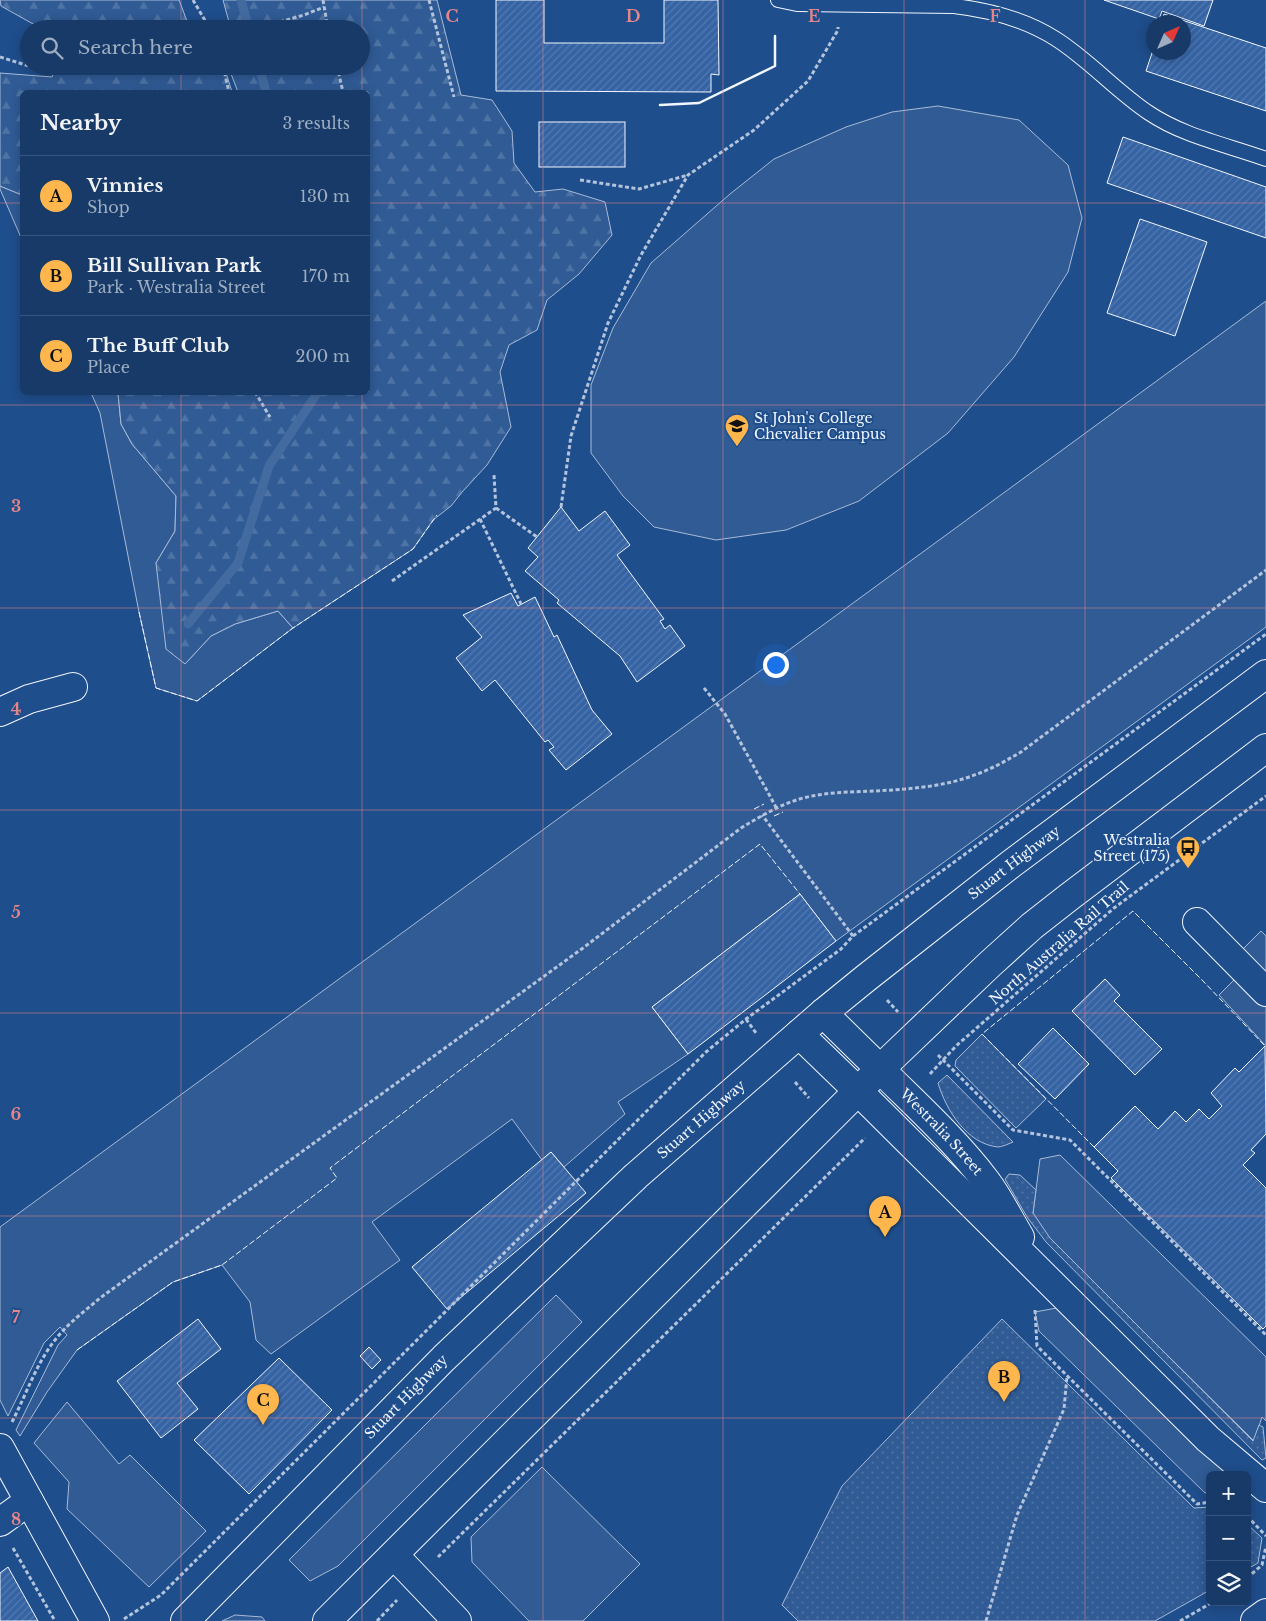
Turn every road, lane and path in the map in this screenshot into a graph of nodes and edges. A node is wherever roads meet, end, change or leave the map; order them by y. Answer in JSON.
{"nodes":[{"id":1,"x":193,"y":0,"type":"edge"},
{"id":2,"x":323,"y":0,"type":"edge"},
{"id":3,"x":429,"y":0,"type":"edge"},
{"id":4,"x":778,"y":0,"type":"edge"},
{"id":5,"x":842,"y":5,"type":"junction"},
{"id":6,"x":324,"y":7,"type":"junction"},
{"id":7,"x":205,"y":20,"type":"edge"},
{"id":8,"x":286,"y":20,"type":"edge"},
{"id":9,"x":326,"y":20,"type":"edge"},
{"id":10,"x":0,"y":57,"type":"edge"},
{"id":11,"x":20,"y":63,"type":"edge"},
{"id":12,"x":225,"y":75,"type":"edge"},
{"id":13,"x":339,"y":75,"type":"edge"},
{"id":14,"x":229,"y":90,"type":"edge"},
{"id":15,"x":343,"y":90,"type":"edge"},
{"id":16,"x":454,"y":97,"type":"dead end"},
{"id":17,"x":1266,"y":158,"type":"edge"},
{"id":18,"x":688,"y":175,"type":"junction"},
{"id":19,"x":580,"y":180,"type":"dead end"},
{"id":20,"x":257,"y":395,"type":"edge"},
{"id":21,"x":270,"y":417,"type":"dead end"},
{"id":22,"x":494,"y":475,"type":"dead end"},
{"id":23,"x":561,"y":507,"type":"dead end"},
{"id":24,"x":496,"y":508,"type":"junction"},
{"id":25,"x":480,"y":519,"type":"junction"},
{"id":26,"x":537,"y":537,"type":"dead end"},
{"id":27,"x":1266,"y":570,"type":"edge"},
{"id":28,"x":392,"y":581,"type":"dead end"},
{"id":29,"x":521,"y":604,"type":"dead end"},
{"id":30,"x":1266,"y":634,"type":"edge"},
{"id":31,"x":1266,"y":674,"type":"edge"},
{"id":32,"x":73,"y":687,"type":"dead end"},
{"id":33,"x":704,"y":688,"type":"dead end"},
{"id":34,"x":0,"y":712,"type":"edge"},
{"id":35,"x":1266,"y":748,"type":"edge"},
{"id":36,"x":1266,"y":796,"type":"edge"},
{"id":37,"x":777,"y":809,"type":"junction"},
{"id":38,"x":762,"y":816,"type":"junction"},
{"id":39,"x":1197,"y":922,"type":"dead end"},
{"id":40,"x":853,"y":936,"type":"junction"},
{"id":41,"x":1266,"y":992,"type":"edge"},
{"id":42,"x":886,"y":999,"type":"dead end"},
{"id":43,"x":823,"y":1013,"type":"junction"},
{"id":44,"x":901,"y":1015,"type":"dead end"},
{"id":45,"x":746,"y":1019,"type":"junction"},
{"id":46,"x":757,"y":1033,"type":"dead end"},
{"id":47,"x":800,"y":1034,"type":"junction"},
{"id":48,"x":944,"y":1061,"type":"junction"},
{"id":49,"x":880,"y":1069,"type":"junction"},
{"id":50,"x":930,"y":1074,"type":"dead end"},
{"id":51,"x":795,"y":1082,"type":"dead end"},
{"id":52,"x":858,"y":1091,"type":"junction"},
{"id":53,"x":814,"y":1101,"type":"dead end"},
{"id":54,"x":869,"y":1145,"type":"dead end"},
{"id":55,"x":1036,"y":1267,"type":"junction"},
{"id":56,"x":1034,"y":1303,"type":"dead end"},
{"id":57,"x":1266,"y":1335,"type":"edge"},
{"id":58,"x":1067,"y":1376,"type":"junction"},
{"id":59,"x":11,"y":1423,"type":"dead end"},
{"id":60,"x":0,"y":1448,"type":"edge"},
{"id":61,"x":1266,"y":1488,"type":"edge"},
{"id":62,"x":29,"y":1501,"type":"junction"},
{"id":63,"x":1206,"y":1503,"type":"edge"},
{"id":64,"x":1251,"y":1520,"type":"edge"},
{"id":65,"x":5,"y":1533,"type":"edge"},
{"id":66,"x":1266,"y":1536,"type":"edge"},
{"id":67,"x":1266,"y":1546,"type":"edge"},
{"id":68,"x":394,"y":1555,"type":"junction"},
{"id":69,"x":434,"y":1560,"type":"dead end"},
{"id":70,"x":1251,"y":1575,"type":"edge"},
{"id":71,"x":402,"y":1594,"type":"dead end"},
{"id":72,"x":1206,"y":1606,"type":"edge"},
{"id":73,"x":1266,"y":1613,"type":"edge"},
{"id":74,"x":56,"y":1621,"type":"edge"},
{"id":75,"x":95,"y":1621,"type":"edge"},
{"id":76,"x":121,"y":1621,"type":"edge"},
{"id":77,"x":185,"y":1621,"type":"edge"},
{"id":78,"x":327,"y":1621,"type":"edge"},
{"id":79,"x":377,"y":1621,"type":"edge"},
{"id":80,"x":457,"y":1621,"type":"edge"},
{"id":81,"x":986,"y":1621,"type":"edge"},
{"id":82,"x":1180,"y":1621,"type":"edge"},
{"id":83,"x":1255,"y":1621,"type":"edge"}],
"edges":[{"from":1,"to":7,"type":"path"},
{"from":2,"to":6,"type":"path"},
{"from":3,"to":16,"type":"path"},
{"from":4,"to":5,"type":"lane"},
{"from":5,"to":17,"type":"lane"},
{"from":5,"to":18,"type":"path"},
{"from":6,"to":8,"type":"path"},
{"from":6,"to":9,"type":"path"},
{"from":10,"to":11,"type":"path"},
{"from":12,"to":14,"type":"path"},
{"from":13,"to":15,"type":"path"},
{"from":18,"to":19,"type":"path"},
{"from":18,"to":23,"type":"path"},
{"from":20,"to":21,"type":"path"},
{"from":22,"to":24,"type":"path"},
{"from":24,"to":25,"type":"path"},
{"from":24,"to":26,"type":"path"},
{"from":25,"to":28,"type":"path"},
{"from":25,"to":29,"type":"path"},
{"from":27,"to":37,"type":"path"},
{"from":30,"to":40,"type":"path"},
{"from":31,"to":43,"type":"main road","name":"Stuart Highway"},
{"from":32,"to":34,"type":"main road"},
{"from":33,"to":37,"type":"path"},
{"from":35,"to":49,"type":"main road"},
{"from":36,"to":48,"type":"path","name":"North Australia Rail Trail"},
{"from":37,"to":38,"type":"path"},
{"from":38,"to":40,"type":"path"},
{"from":38,"to":59,"type":"path"},
{"from":39,"to":41,"type":"main road"},
{"from":40,"to":45,"type":"path"},
{"from":42,"to":44,"type":"path"},
{"from":43,"to":47,"type":"main road","name":"Stuart Highway"},
{"from":43,"to":49,"type":"main road","name":"Westralia Street"},
{"from":45,"to":46,"type":"path"},
{"from":45,"to":76,"type":"path"},
{"from":47,"to":52,"type":"main road","name":"Westralia Street"},
{"from":47,"to":77,"type":"main road","name":"Stuart Highway"},
{"from":48,"to":50,"type":"path","name":"North Australia Rail Trail"},
{"from":48,"to":57,"type":"path"},
{"from":49,"to":52,"type":"main road"},
{"from":49,"to":55,"type":"main road","name":"Westralia Street"},
{"from":51,"to":53,"type":"path"},
{"from":52,"to":55,"type":"main road","name":"Westralia Street"},
{"from":52,"to":68,"type":"main road"},
{"from":54,"to":69,"type":"path"},
{"from":55,"to":61,"type":"main road","name":"Westralia Street"},
{"from":56,"to":58,"type":"path"},
{"from":58,"to":63,"type":"path"},
{"from":58,"to":81,"type":"path"},
{"from":60,"to":62,"type":"main road"},
{"from":62,"to":65,"type":"main road"},
{"from":62,"to":75,"type":"main road"},
{"from":64,"to":66,"type":"path"},
{"from":65,"to":74,"type":"path"},
{"from":67,"to":70,"type":"path"},
{"from":68,"to":78,"type":"main road"},
{"from":68,"to":80,"type":"main road"},
{"from":71,"to":79,"type":"path"},
{"from":72,"to":82,"type":"path"},
{"from":73,"to":83,"type":"main road"}]}
